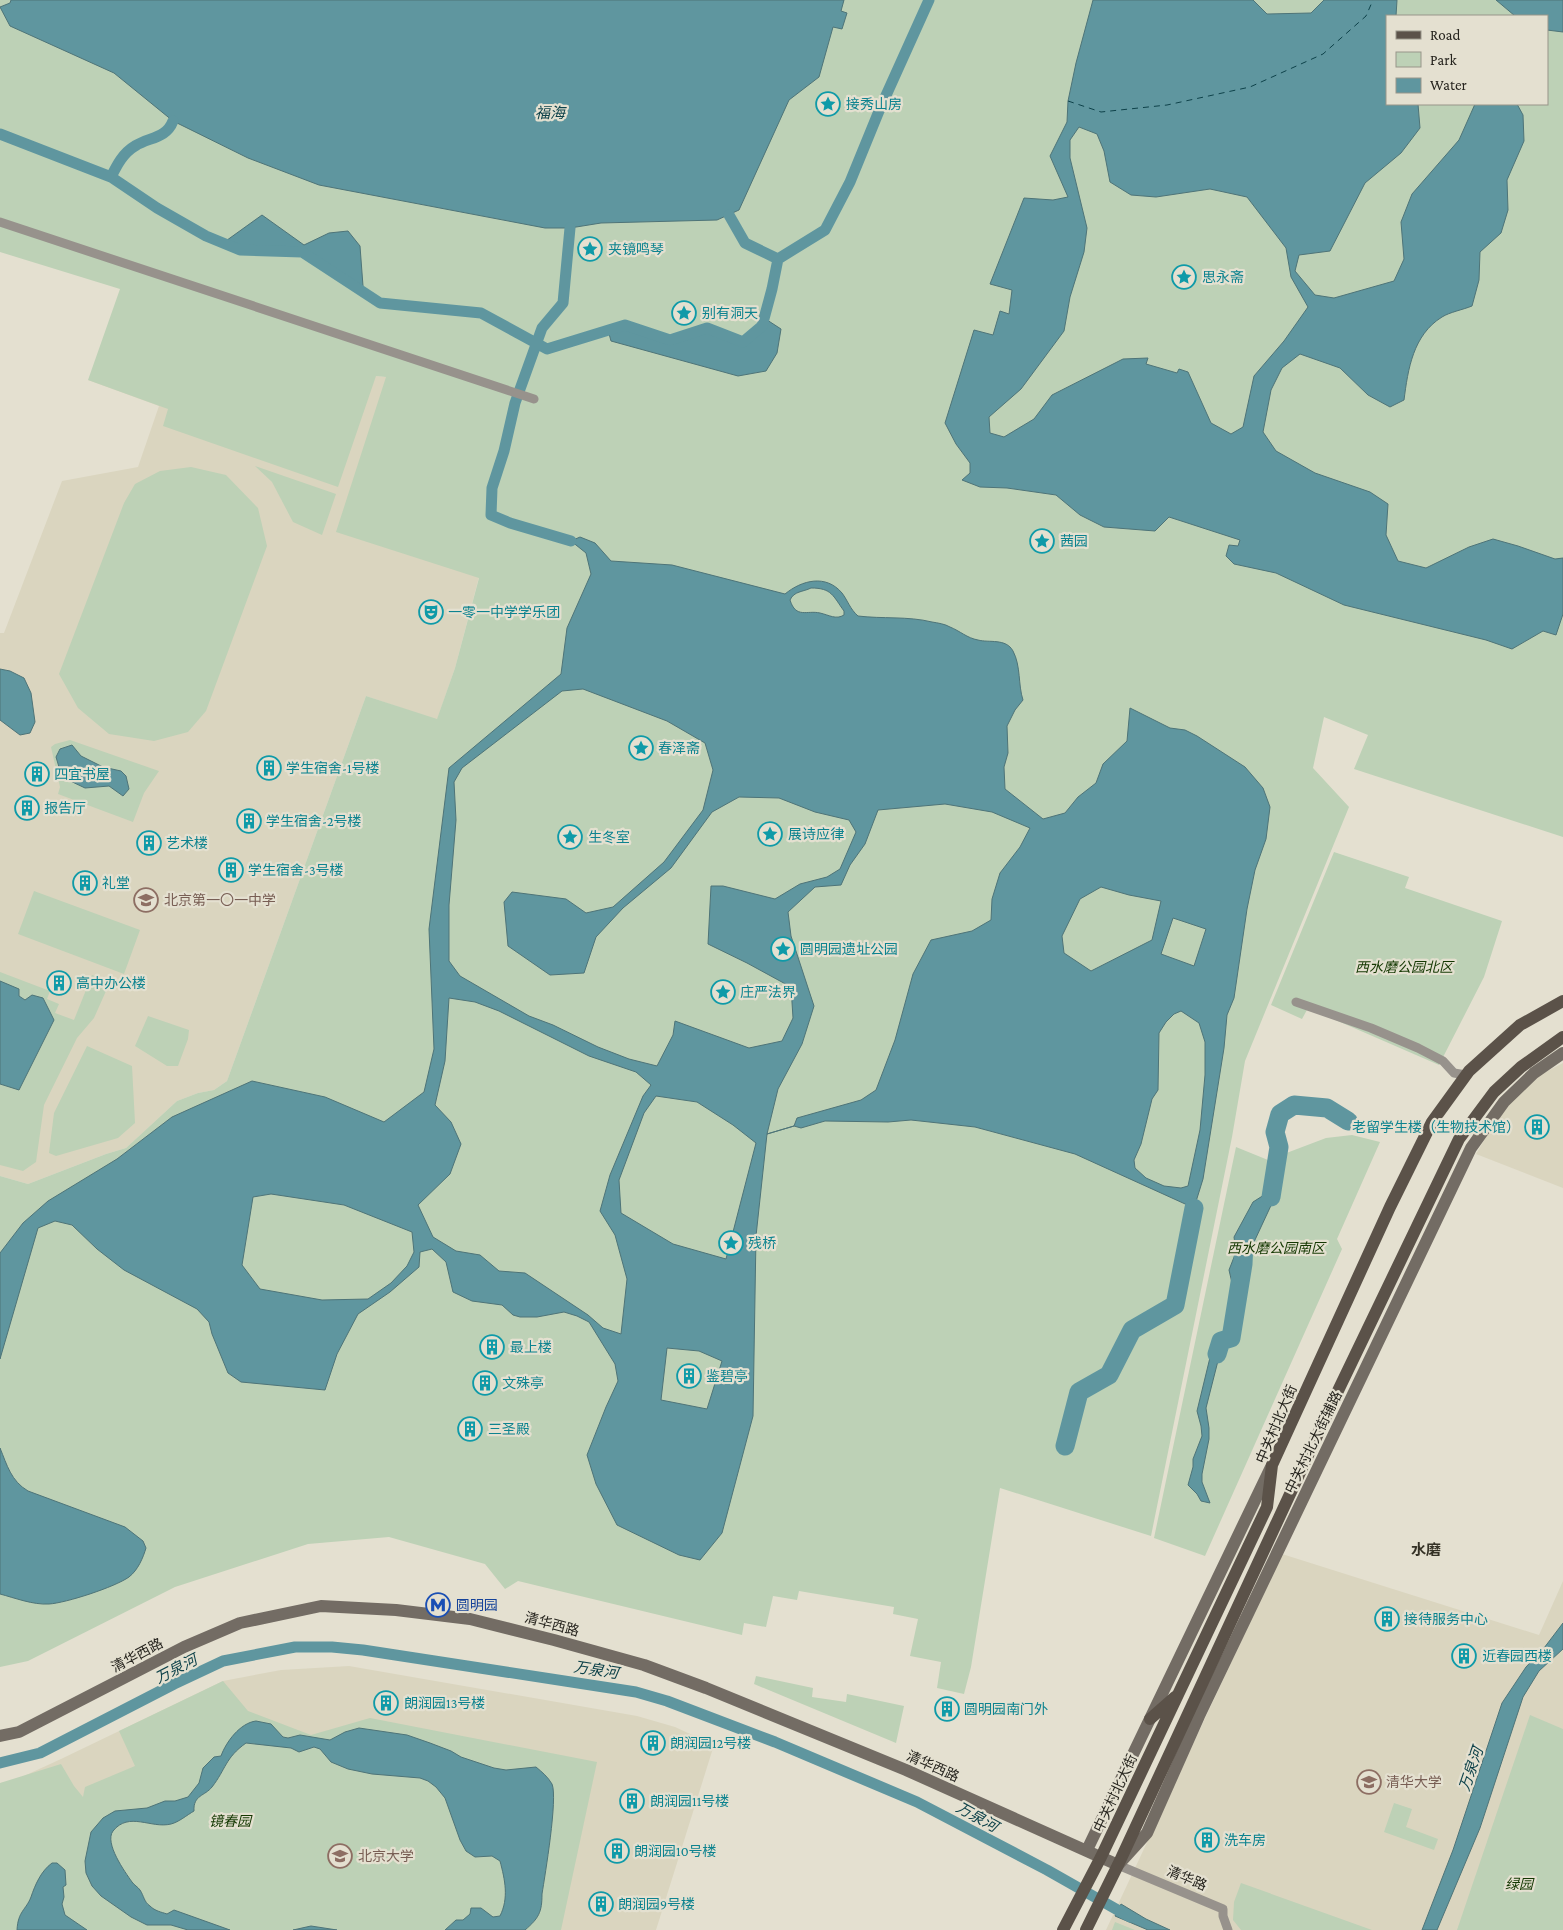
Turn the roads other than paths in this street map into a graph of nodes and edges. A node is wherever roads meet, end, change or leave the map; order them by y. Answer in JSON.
{"nodes":[{"id":1,"x":0,"y":222,"type":"edge"},
{"id":2,"x":534,"y":399,"type":"dead end"},
{"id":3,"x":1563,"y":1001,"type":"edge"},
{"id":4,"x":1296,"y":1002,"type":"dead end"},
{"id":5,"x":1563,"y":1037,"type":"edge"},
{"id":6,"x":1563,"y":1053,"type":"edge"},
{"id":7,"x":1466,"y":1075,"type":"junction"},
{"id":8,"x":1272,"y":1464,"type":"junction"},
{"id":9,"x":1178,"y":1694,"type":"junction"},
{"id":10,"x":1150,"y":1719,"type":"junction"},
{"id":11,"x":0,"y":1736,"type":"edge"},
{"id":12,"x":1087,"y":1850,"type":"junction"},
{"id":13,"x":1101,"y":1857,"type":"junction"},
{"id":14,"x":1118,"y":1865,"type":"junction"},
{"id":15,"x":1064,"y":1930,"type":"edge"},
{"id":16,"x":1086,"y":1930,"type":"edge"},
{"id":17,"x":1228,"y":1930,"type":"edge"}],
"edges":[{"from":1,"to":2,"type":"street"},
{"from":3,"to":7,"type":"main road","name":"中关村北大街"},
{"from":4,"to":7,"type":"street"},
{"from":5,"to":14,"type":"main road"},
{"from":6,"to":14,"type":"street","name":"中关村北大街辅路"},
{"from":7,"to":8,"type":"main road","name":"中关村北大街"},
{"from":8,"to":9,"type":"main road","name":"中关村北大街"},
{"from":8,"to":10,"type":"street","name":"中关村北大街辅路"},
{"from":9,"to":10,"type":"main road"},
{"from":9,"to":13,"type":"main road","name":"中关村北大街"},
{"from":10,"to":12,"type":"street","name":"中关村北大街辅路"},
{"from":11,"to":12,"type":"street","name":"清华西路"},
{"from":12,"to":13,"type":"street","name":"清华西路"},
{"from":13,"to":14,"type":"street","name":"清华西路"},
{"from":13,"to":15,"type":"main road","name":"中关村北大街"},
{"from":14,"to":16,"type":"main road"},
{"from":14,"to":17,"type":"street","name":"清华路"}]}
